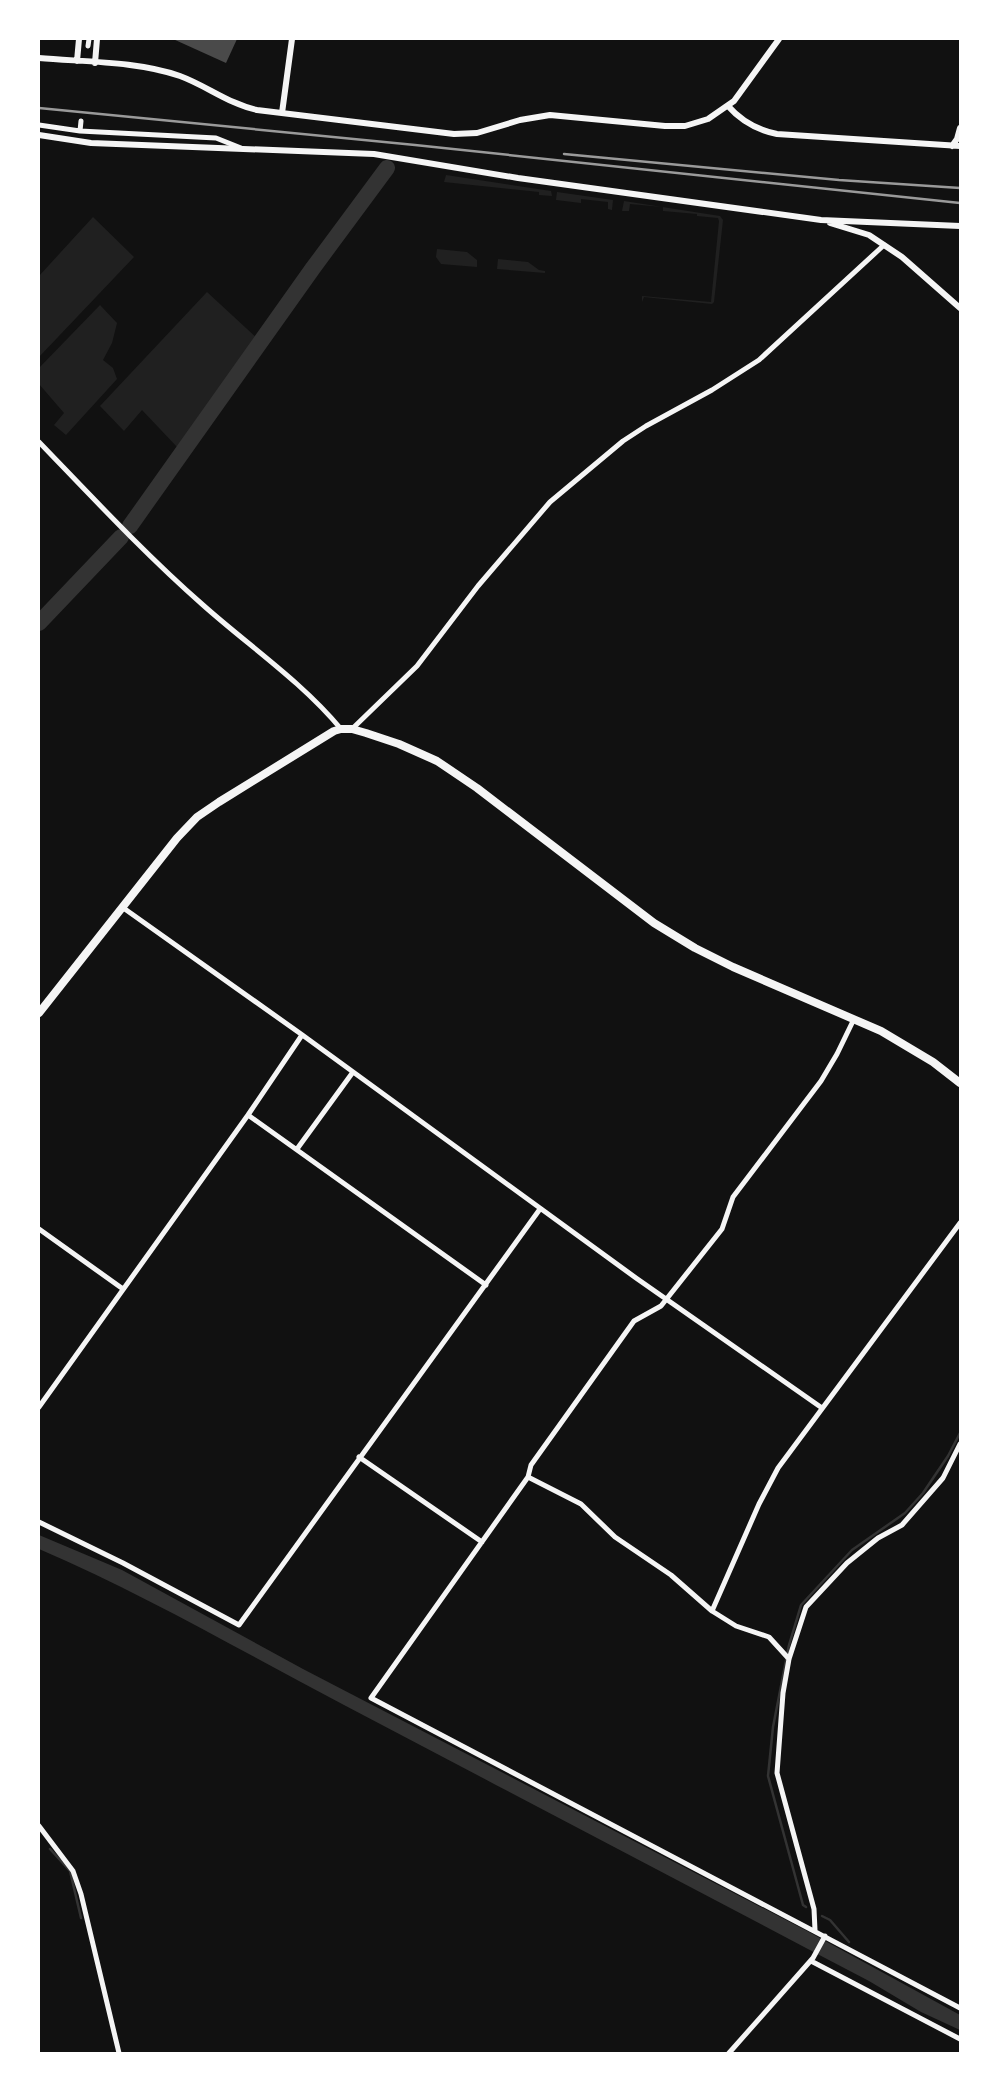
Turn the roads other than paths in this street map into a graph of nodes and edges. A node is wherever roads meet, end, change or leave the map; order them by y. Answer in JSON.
{"nodes":[{"id":1,"x":79,"y":39,"type":"edge"},
{"id":2,"x":88,"y":39,"type":"edge"},
{"id":3,"x":97,"y":39,"type":"edge"},
{"id":4,"x":292,"y":39,"type":"edge"},
{"id":5,"x":779,"y":39,"type":"edge"},
{"id":6,"x":88,"y":46,"type":"dead end"},
{"id":7,"x":39,"y":58,"type":"edge"},
{"id":8,"x":77,"y":61,"type":"junction"},
{"id":9,"x":95,"y":63,"type":"junction"},
{"id":10,"x":728,"y":106,"type":"junction"},
{"id":11,"x":282,"y":113,"type":"junction"},
{"id":12,"x":81,"y":121,"type":"dead end"},
{"id":13,"x":39,"y":125,"type":"edge"},
{"id":14,"x":960,"y":128,"type":"edge"},
{"id":15,"x":80,"y":131,"type":"junction"},
{"id":16,"x":39,"y":135,"type":"edge"},
{"id":17,"x":952,"y":146,"type":"junction"},
{"id":18,"x":960,"y":146,"type":"edge"},
{"id":19,"x":244,"y":149,"type":"junction"},
{"id":20,"x":821,"y":220,"type":"junction"},
{"id":21,"x":960,"y":226,"type":"edge"},
{"id":22,"x":884,"y":246,"type":"junction"},
{"id":23,"x":960,"y":308,"type":"edge"},
{"id":24,"x":39,"y":442,"type":"edge"},
{"id":25,"x":341,"y":728,"type":"junction"},
{"id":26,"x":352,"y":729,"type":"junction"},
{"id":27,"x":122,"y":907,"type":"junction"},
{"id":28,"x":39,"y":1013,"type":"edge"},
{"id":29,"x":854,"y":1019,"type":"junction"},
{"id":30,"x":302,"y":1035,"type":"junction"},
{"id":31,"x":353,"y":1072,"type":"junction"},
{"id":32,"x":960,"y":1083,"type":"edge"},
{"id":33,"x":248,"y":1115,"type":"junction"},
{"id":34,"x":297,"y":1149,"type":"junction"},
{"id":35,"x":540,"y":1209,"type":"junction"},
{"id":36,"x":960,"y":1224,"type":"edge"},
{"id":37,"x":39,"y":1229,"type":"edge"},
{"id":38,"x":486,"y":1285,"type":"junction"},
{"id":39,"x":123,"y":1289,"type":"junction"},
{"id":40,"x":667,"y":1299,"type":"junction"},
{"id":41,"x":39,"y":1407,"type":"edge"},
{"id":42,"x":822,"y":1408,"type":"junction"},
{"id":43,"x":960,"y":1444,"type":"edge"},
{"id":44,"x":359,"y":1457,"type":"junction"},
{"id":45,"x":528,"y":1477,"type":"junction"},
{"id":46,"x":39,"y":1522,"type":"edge"},
{"id":47,"x":482,"y":1542,"type":"junction"},
{"id":48,"x":712,"y":1611,"type":"junction"},
{"id":49,"x":789,"y":1659,"type":"junction"},
{"id":50,"x":39,"y":1826,"type":"edge"},
{"id":51,"x":815,"y":1930,"type":"junction"},
{"id":52,"x":825,"y":1938,"type":"junction"},
{"id":53,"x":812,"y":1960,"type":"junction"},
{"id":54,"x":960,"y":2008,"type":"edge"},
{"id":55,"x":960,"y":2039,"type":"edge"},
{"id":56,"x":119,"y":2053,"type":"edge"},
{"id":57,"x":729,"y":2053,"type":"edge"}],
"edges":[{"from":1,"to":8,"type":"street"},
{"from":2,"to":6,"type":"street"},
{"from":3,"to":9,"type":"street"},
{"from":4,"to":11,"type":"street"},
{"from":5,"to":10,"type":"street"},
{"from":7,"to":8,"type":"street"},
{"from":8,"to":9,"type":"street"},
{"from":9,"to":11,"type":"street"},
{"from":10,"to":11,"type":"street"},
{"from":10,"to":17,"type":"street"},
{"from":12,"to":15,"type":"street"},
{"from":13,"to":15,"type":"street"},
{"from":14,"to":17,"type":"street"},
{"from":15,"to":19,"type":"street"},
{"from":16,"to":19,"type":"street"},
{"from":17,"to":18,"type":"street"},
{"from":19,"to":20,"type":"street"},
{"from":20,"to":21,"type":"street"},
{"from":20,"to":22,"type":"street"},
{"from":22,"to":23,"type":"street"},
{"from":22,"to":26,"type":"street"},
{"from":24,"to":25,"type":"street"},
{"from":25,"to":26,"type":"main road"},
{"from":25,"to":27,"type":"main road"},
{"from":26,"to":29,"type":"main road"},
{"from":27,"to":28,"type":"main road"},
{"from":27,"to":30,"type":"street"},
{"from":29,"to":32,"type":"main road"},
{"from":29,"to":40,"type":"street"},
{"from":30,"to":31,"type":"street"},
{"from":30,"to":33,"type":"street"},
{"from":31,"to":34,"type":"street"},
{"from":31,"to":35,"type":"street"},
{"from":33,"to":34,"type":"street"},
{"from":33,"to":39,"type":"street"},
{"from":34,"to":38,"type":"street"},
{"from":35,"to":38,"type":"street"},
{"from":35,"to":40,"type":"street"},
{"from":36,"to":42,"type":"street"},
{"from":37,"to":39,"type":"street"},
{"from":38,"to":44,"type":"street"},
{"from":39,"to":41,"type":"street"},
{"from":40,"to":42,"type":"street"},
{"from":40,"to":45,"type":"street"},
{"from":42,"to":48,"type":"street"},
{"from":43,"to":49,"type":"street"},
{"from":44,"to":46,"type":"street"},
{"from":44,"to":47,"type":"street"},
{"from":45,"to":47,"type":"street"},
{"from":45,"to":48,"type":"street"},
{"from":47,"to":51,"type":"street"},
{"from":48,"to":49,"type":"street"},
{"from":49,"to":51,"type":"street"},
{"from":50,"to":56,"type":"street"},
{"from":51,"to":52,"type":"street"},
{"from":52,"to":53,"type":"street"},
{"from":52,"to":54,"type":"street"},
{"from":53,"to":55,"type":"street"},
{"from":53,"to":57,"type":"street"}]}
